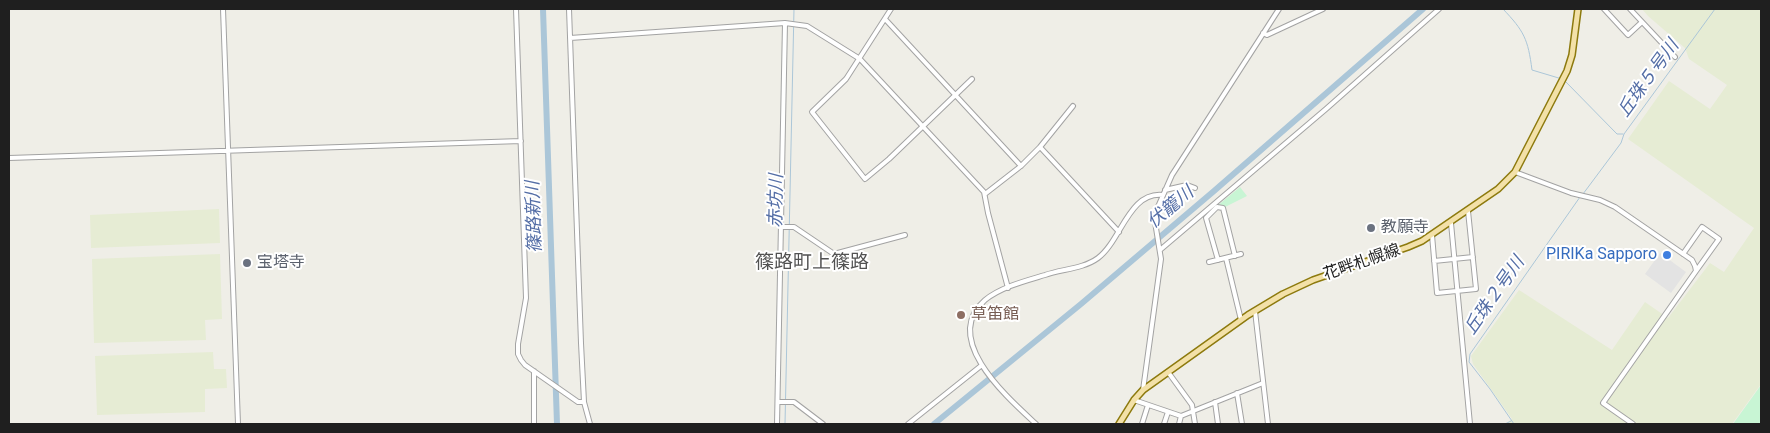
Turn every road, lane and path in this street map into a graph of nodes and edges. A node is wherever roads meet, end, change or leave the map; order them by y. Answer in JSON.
{"nodes":[{"id":1,"x":223,"y":9,"type":"edge"},
{"id":2,"x":516,"y":9,"type":"edge"},
{"id":3,"x":569,"y":9,"type":"edge"},
{"id":4,"x":891,"y":9,"type":"edge"},
{"id":5,"x":1279,"y":9,"type":"edge"},
{"id":6,"x":1323,"y":9,"type":"edge"},
{"id":7,"x":1439,"y":9,"type":"edge"},
{"id":8,"x":1578,"y":9,"type":"edge"},
{"id":9,"x":1604,"y":9,"type":"edge"},
{"id":10,"x":1630,"y":9,"type":"edge"},
{"id":11,"x":885,"y":19,"type":"junction"},
{"id":12,"x":1642,"y":22,"type":"junction"},
{"id":13,"x":787,"y":23,"type":"junction"},
{"id":14,"x":1263,"y":33,"type":"junction"},
{"id":15,"x":570,"y":38,"type":"junction"},
{"id":16,"x":1675,"y":57,"type":"dead end"},
{"id":17,"x":860,"y":58,"type":"junction"},
{"id":18,"x":972,"y":79,"type":"dead end"},
{"id":19,"x":956,"y":95,"type":"junction"},
{"id":20,"x":1073,"y":106,"type":"dead end"},
{"id":21,"x":922,"y":126,"type":"junction"},
{"id":22,"x":521,"y":141,"type":"junction"},
{"id":23,"x":1040,"y":147,"type":"junction"},
{"id":24,"x":228,"y":150,"type":"junction"},
{"id":25,"x":9,"y":158,"type":"edge"},
{"id":26,"x":1021,"y":166,"type":"junction"},
{"id":27,"x":1514,"y":172,"type":"junction"},
{"id":28,"x":1195,"y":188,"type":"dead end"},
{"id":29,"x":1166,"y":190,"type":"junction"},
{"id":30,"x":985,"y":194,"type":"junction"},
{"id":31,"x":1163,"y":195,"type":"junction"},
{"id":32,"x":1468,"y":210,"type":"junction"},
{"id":33,"x":1451,"y":223,"type":"junction"},
{"id":34,"x":783,"y":227,"type":"junction"},
{"id":35,"x":1118,"y":232,"type":"junction"},
{"id":36,"x":905,"y":235,"type":"dead end"},
{"id":37,"x":1432,"y":235,"type":"junction"},
{"id":38,"x":1160,"y":249,"type":"junction"},
{"id":39,"x":1241,"y":254,"type":"dead end"},
{"id":40,"x":1683,"y":254,"type":"junction"},
{"id":41,"x":1235,"y":256,"type":"junction"},
{"id":42,"x":1473,"y":257,"type":"junction"},
{"id":43,"x":1226,"y":258,"type":"junction"},
{"id":44,"x":1454,"y":259,"type":"junction"},
{"id":45,"x":1218,"y":260,"type":"junction"},
{"id":46,"x":1434,"y":261,"type":"junction"},
{"id":47,"x":1209,"y":262,"type":"dead end"},
{"id":48,"x":1696,"y":271,"type":"junction"},
{"id":49,"x":1008,"y":288,"type":"junction"},
{"id":50,"x":1456,"y":291,"type":"junction"},
{"id":51,"x":1255,"y":311,"type":"junction"},
{"id":52,"x":1241,"y":320,"type":"junction"},
{"id":53,"x":984,"y":366,"type":"junction"},
{"id":54,"x":1168,"y":372,"type":"junction"},
{"id":55,"x":536,"y":373,"type":"junction"},
{"id":56,"x":1264,"y":383,"type":"junction"},
{"id":57,"x":1143,"y":390,"type":"junction"},
{"id":58,"x":1238,"y":393,"type":"junction"},
{"id":59,"x":1134,"y":400,"type":"junction"},
{"id":60,"x":584,"y":402,"type":"junction"},
{"id":61,"x":783,"y":402,"type":"junction"},
{"id":62,"x":1215,"y":402,"type":"junction"},
{"id":63,"x":1148,"y":405,"type":"junction"},
{"id":64,"x":1168,"y":412,"type":"junction"},
{"id":65,"x":1193,"y":412,"type":"junction"},
{"id":66,"x":1181,"y":416,"type":"junction"},
{"id":67,"x":1626,"y":422,"type":"edge"},
{"id":68,"x":238,"y":424,"type":"edge"},
{"id":69,"x":534,"y":424,"type":"edge"},
{"id":70,"x":590,"y":424,"type":"edge"},
{"id":71,"x":777,"y":424,"type":"edge"},
{"id":72,"x":823,"y":424,"type":"edge"},
{"id":73,"x":908,"y":424,"type":"edge"},
{"id":74,"x":1036,"y":424,"type":"edge"},
{"id":75,"x":1119,"y":424,"type":"edge"},
{"id":76,"x":1142,"y":424,"type":"edge"},
{"id":77,"x":1164,"y":424,"type":"edge"},
{"id":78,"x":1179,"y":424,"type":"edge"},
{"id":79,"x":1195,"y":424,"type":"edge"},
{"id":80,"x":1218,"y":424,"type":"edge"},
{"id":81,"x":1242,"y":424,"type":"edge"},
{"id":82,"x":1268,"y":424,"type":"edge"},
{"id":83,"x":1470,"y":424,"type":"edge"},
{"id":84,"x":1633,"y":424,"type":"edge"}],
"edges":[{"from":1,"to":24,"type":"street"},
{"from":2,"to":22,"type":"street"},
{"from":3,"to":15,"type":"street"},
{"from":4,"to":11,"type":"street"},
{"from":5,"to":14,"type":"street"},
{"from":6,"to":14,"type":"street"},
{"from":7,"to":38,"type":"street"},
{"from":8,"to":27,"type":"main road","name":"花畔札幌線"},
{"from":9,"to":12,"type":"street"},
{"from":10,"to":12,"type":"street"},
{"from":11,"to":17,"type":"street"},
{"from":11,"to":19,"type":"street"},
{"from":12,"to":16,"type":"street"},
{"from":13,"to":15,"type":"street"},
{"from":13,"to":17,"type":"street"},
{"from":13,"to":34,"type":"street"},
{"from":14,"to":29,"type":"street"},
{"from":15,"to":60,"type":"street"},
{"from":17,"to":21,"type":"street"},
{"from":17,"to":21,"type":"street"},
{"from":18,"to":19,"type":"street"},
{"from":19,"to":21,"type":"street"},
{"from":19,"to":26,"type":"street"},
{"from":20,"to":23,"type":"street"},
{"from":21,"to":30,"type":"street"},
{"from":22,"to":24,"type":"street"},
{"from":22,"to":55,"type":"street"},
{"from":23,"to":26,"type":"street"},
{"from":23,"to":35,"type":"street"},
{"from":24,"to":25,"type":"street"},
{"from":24,"to":68,"type":"street"},
{"from":26,"to":30,"type":"street"},
{"from":27,"to":32,"type":"main road","name":"花畔札幌線"},
{"from":27,"to":40,"type":"street"},
{"from":28,"to":29,"type":"street"},
{"from":29,"to":31,"type":"street"},
{"from":30,"to":49,"type":"street"},
{"from":31,"to":35,"type":"street"},
{"from":31,"to":38,"type":"street"},
{"from":32,"to":33,"type":"main road","name":"花畔札幌線"},
{"from":32,"to":42,"type":"street"},
{"from":33,"to":37,"type":"main road","name":"花畔札幌線"},
{"from":33,"to":44,"type":"street"},
{"from":34,"to":36,"type":"street"},
{"from":34,"to":61,"type":"street"},
{"from":35,"to":49,"type":"street"},
{"from":37,"to":46,"type":"street"},
{"from":37,"to":51,"type":"main road","name":"花畔札幌線"},
{"from":38,"to":57,"type":"street"},
{"from":39,"to":41,"type":"street"},
{"from":40,"to":48,"type":"street"},
{"from":40,"to":48,"type":"street"},
{"from":41,"to":43,"type":"street"},
{"from":41,"to":45,"type":"street"},
{"from":42,"to":44,"type":"street"},
{"from":42,"to":50,"type":"street"},
{"from":43,"to":45,"type":"street"},
{"from":43,"to":52,"type":"street"},
{"from":44,"to":46,"type":"street"},
{"from":44,"to":50,"type":"street"},
{"from":45,"to":47,"type":"street"},
{"from":46,"to":50,"type":"street"},
{"from":48,"to":67,"type":"street"},
{"from":49,"to":53,"type":"street"},
{"from":50,"to":83,"type":"street"},
{"from":51,"to":52,"type":"main road","name":"花畔札幌線"},
{"from":51,"to":56,"type":"street"},
{"from":52,"to":54,"type":"main road","name":"花畔札幌線"},
{"from":53,"to":73,"type":"street"},
{"from":53,"to":74,"type":"street"},
{"from":54,"to":57,"type":"main road","name":"花畔札幌線"},
{"from":54,"to":65,"type":"street"},
{"from":55,"to":60,"type":"street"},
{"from":55,"to":69,"type":"street"},
{"from":56,"to":58,"type":"street"},
{"from":56,"to":82,"type":"street"},
{"from":57,"to":59,"type":"main road","name":"花畔札幌線"},
{"from":58,"to":62,"type":"street"},
{"from":58,"to":81,"type":"street"},
{"from":59,"to":63,"type":"street"},
{"from":59,"to":75,"type":"main road","name":"花畔札幌線"},
{"from":60,"to":70,"type":"street"},
{"from":61,"to":71,"type":"street"},
{"from":61,"to":72,"type":"street"},
{"from":62,"to":65,"type":"street"},
{"from":62,"to":80,"type":"street"},
{"from":63,"to":64,"type":"street"},
{"from":63,"to":76,"type":"street"},
{"from":64,"to":66,"type":"street"},
{"from":64,"to":77,"type":"street"},
{"from":65,"to":66,"type":"street"},
{"from":65,"to":79,"type":"street"},
{"from":66,"to":78,"type":"street"},
{"from":67,"to":84,"type":"street"}]}
